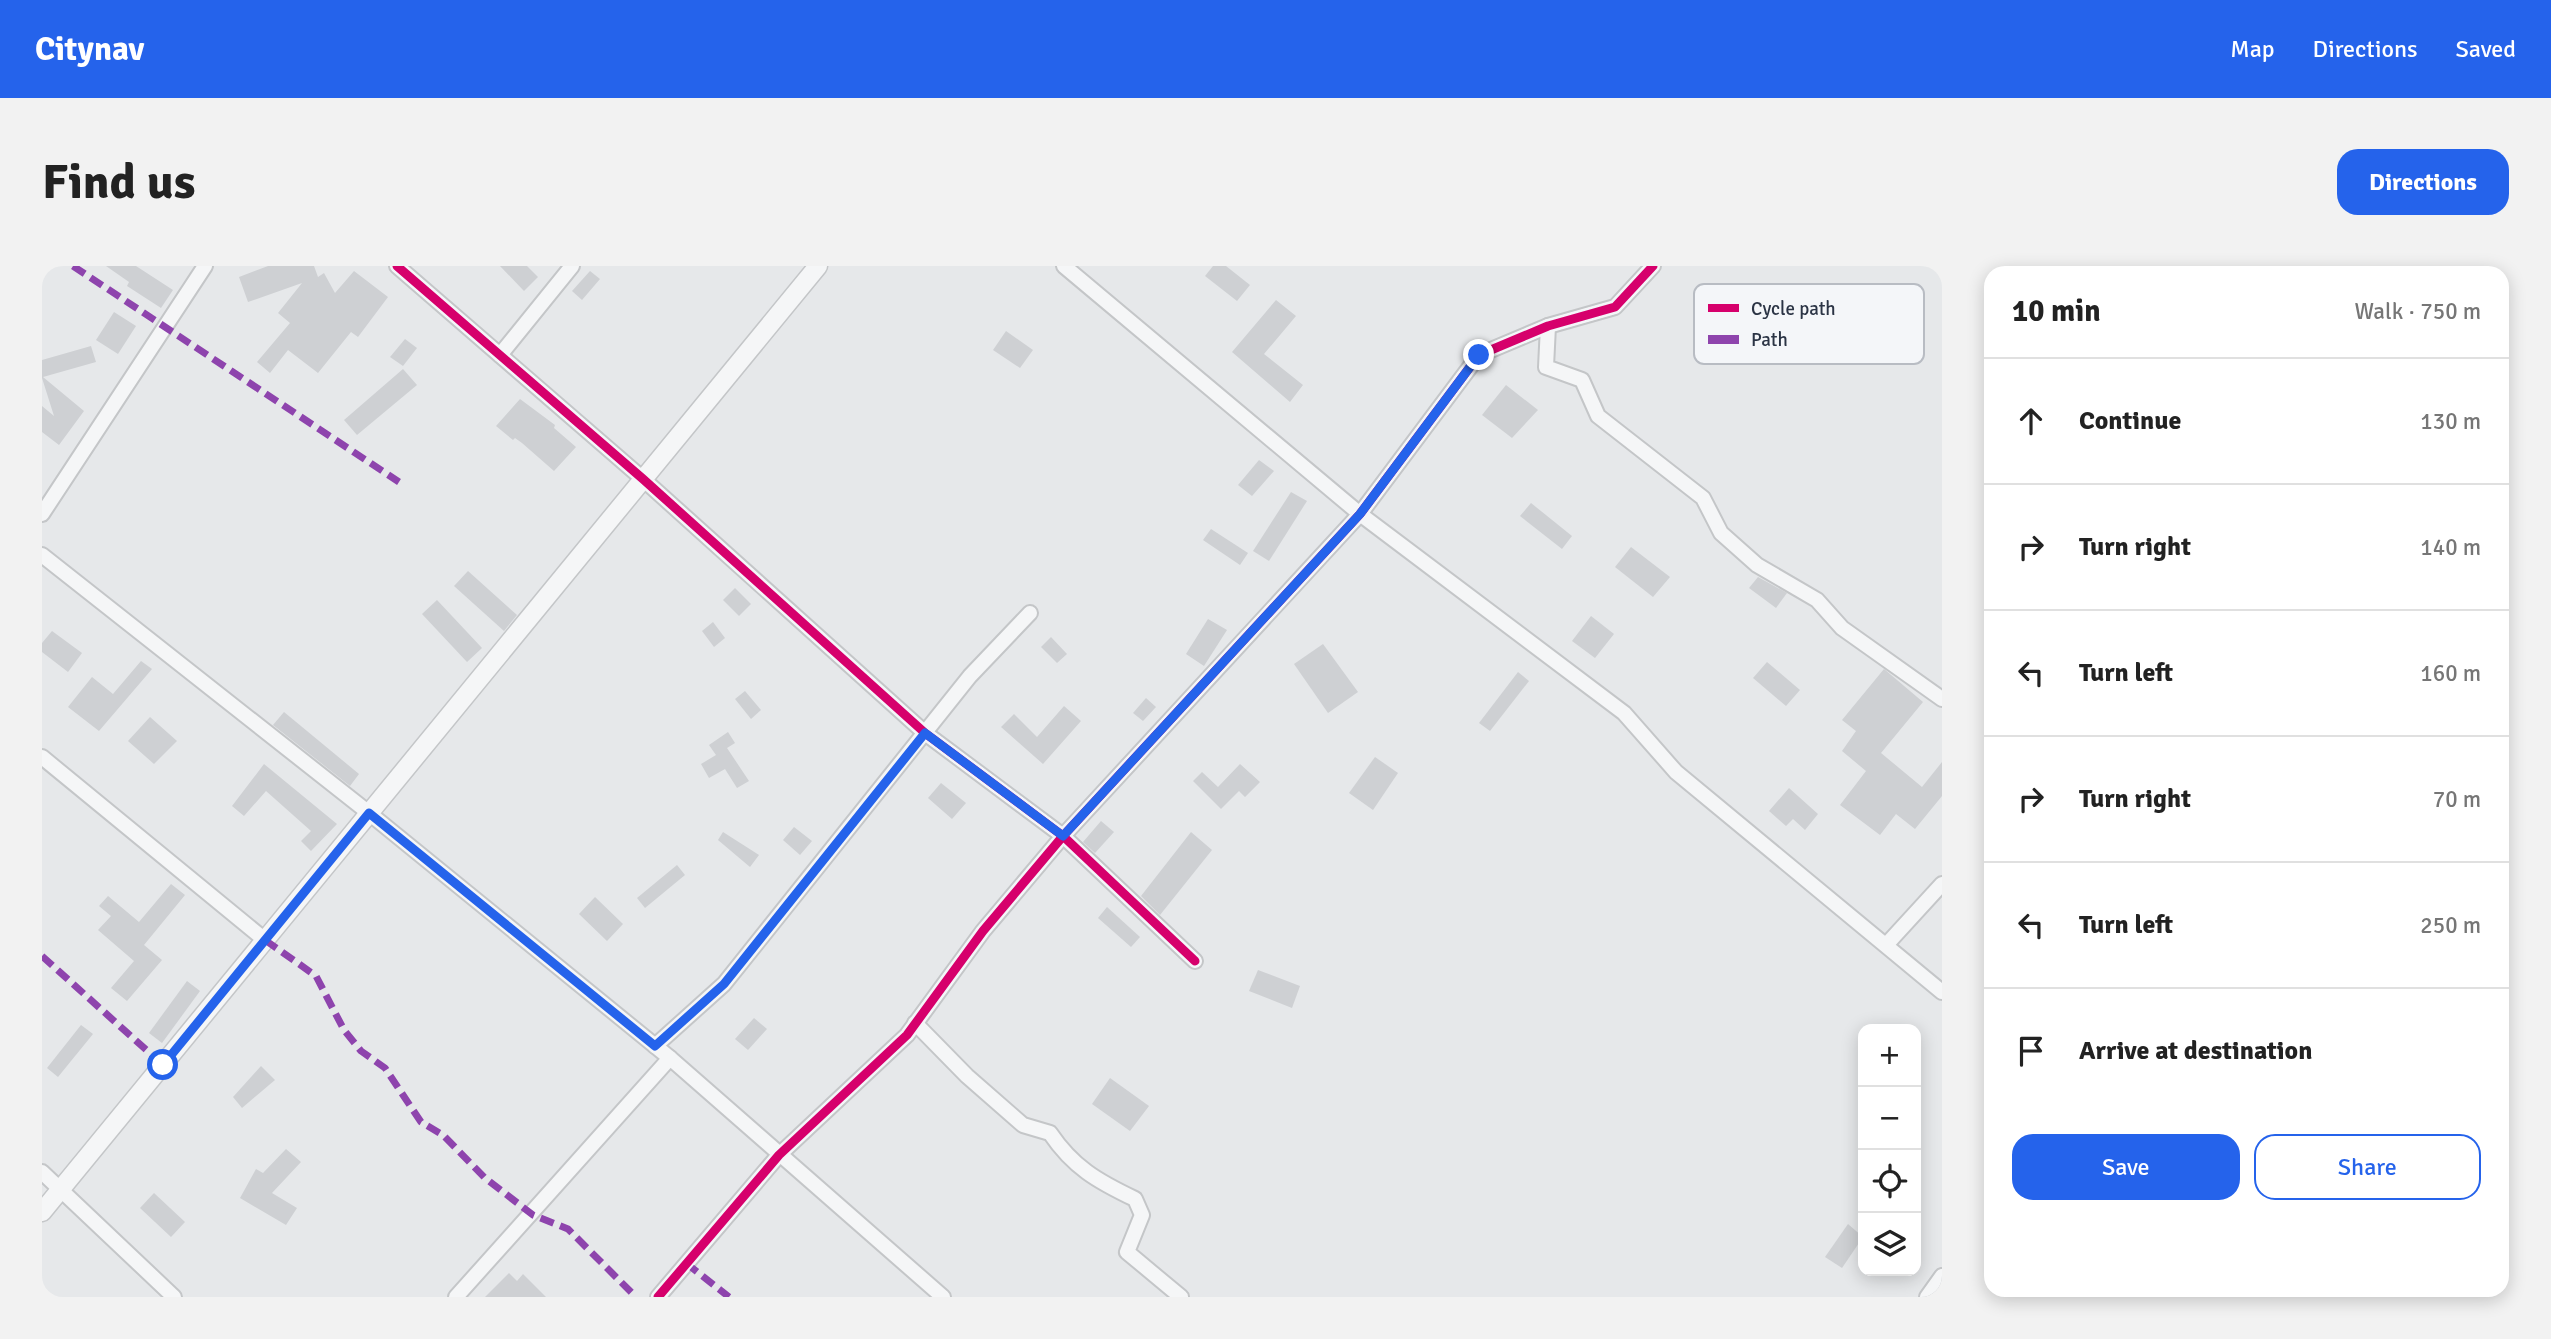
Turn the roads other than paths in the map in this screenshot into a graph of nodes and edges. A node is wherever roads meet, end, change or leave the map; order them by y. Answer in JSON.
{"nodes":[{"id":1,"x":205,"y":266,"type":"edge"},
{"id":2,"x":397,"y":266,"type":"edge"},
{"id":3,"x":572,"y":266,"type":"edge"},
{"id":4,"x":818,"y":266,"type":"edge"},
{"id":5,"x":1064,"y":266,"type":"edge"},
{"id":6,"x":1653,"y":266,"type":"edge"},
{"id":7,"x":1548,"y":326,"type":"junction"},
{"id":8,"x":500,"y":355,"type":"junction"},
{"id":9,"x":643,"y":479,"type":"junction"},
{"id":10,"x":42,"y":514,"type":"edge"},
{"id":11,"x":1360,"y":514,"type":"junction"},
{"id":12,"x":42,"y":555,"type":"edge"},
{"id":13,"x":1030,"y":613,"type":"dead end"},
{"id":14,"x":1942,"y":699,"type":"edge"},
{"id":15,"x":925,"y":733,"type":"junction"},
{"id":16,"x":42,"y":757,"type":"edge"},
{"id":17,"x":369,"y":813,"type":"junction"},
{"id":18,"x":1063,"y":836,"type":"junction"},
{"id":19,"x":1942,"y":884,"type":"edge"},
{"id":20,"x":265,"y":940,"type":"junction"},
{"id":21,"x":1887,"y":944,"type":"junction"},
{"id":22,"x":1195,"y":961,"type":"dead end"},
{"id":23,"x":1942,"y":992,"type":"edge"},
{"id":24,"x":915,"y":1023,"type":"junction"},
{"id":25,"x":655,"y":1046,"type":"junction"},
{"id":26,"x":670,"y":1058,"type":"junction"},
{"id":27,"x":779,"y":1155,"type":"junction"},
{"id":28,"x":42,"y":1172,"type":"edge"},
{"id":29,"x":62,"y":1188,"type":"junction"},
{"id":30,"x":42,"y":1212,"type":"edge"},
{"id":31,"x":1942,"y":1276,"type":"edge"},
{"id":32,"x":173,"y":1297,"type":"edge"},
{"id":33,"x":456,"y":1297,"type":"edge"},
{"id":34,"x":658,"y":1297,"type":"edge"},
{"id":35,"x":943,"y":1297,"type":"edge"},
{"id":36,"x":1181,"y":1297,"type":"edge"},
{"id":37,"x":1927,"y":1297,"type":"edge"}],
"edges":[{"from":1,"to":10,"type":"street"},
{"from":2,"to":8,"type":"street"},
{"from":3,"to":8,"type":"street"},
{"from":4,"to":9,"type":"street"},
{"from":5,"to":11,"type":"street"},
{"from":6,"to":7,"type":"street"},
{"from":7,"to":11,"type":"street"},
{"from":7,"to":14,"type":"street"},
{"from":8,"to":9,"type":"street"},
{"from":9,"to":15,"type":"street"},
{"from":9,"to":17,"type":"street"},
{"from":11,"to":18,"type":"street"},
{"from":11,"to":21,"type":"street"},
{"from":12,"to":17,"type":"street"},
{"from":13,"to":15,"type":"street"},
{"from":15,"to":18,"type":"street"},
{"from":15,"to":25,"type":"street"},
{"from":16,"to":20,"type":"street"},
{"from":17,"to":20,"type":"street"},
{"from":17,"to":25,"type":"street"},
{"from":18,"to":22,"type":"street"},
{"from":18,"to":24,"type":"street"},
{"from":19,"to":21,"type":"street"},
{"from":20,"to":29,"type":"street"},
{"from":21,"to":23,"type":"street"},
{"from":24,"to":27,"type":"street"},
{"from":24,"to":36,"type":"street"},
{"from":25,"to":26,"type":"street"},
{"from":26,"to":27,"type":"street"},
{"from":26,"to":33,"type":"street"},
{"from":27,"to":34,"type":"street"},
{"from":27,"to":35,"type":"street"},
{"from":28,"to":29,"type":"street"},
{"from":29,"to":30,"type":"street"},
{"from":29,"to":32,"type":"street"},
{"from":31,"to":37,"type":"street"}]}
